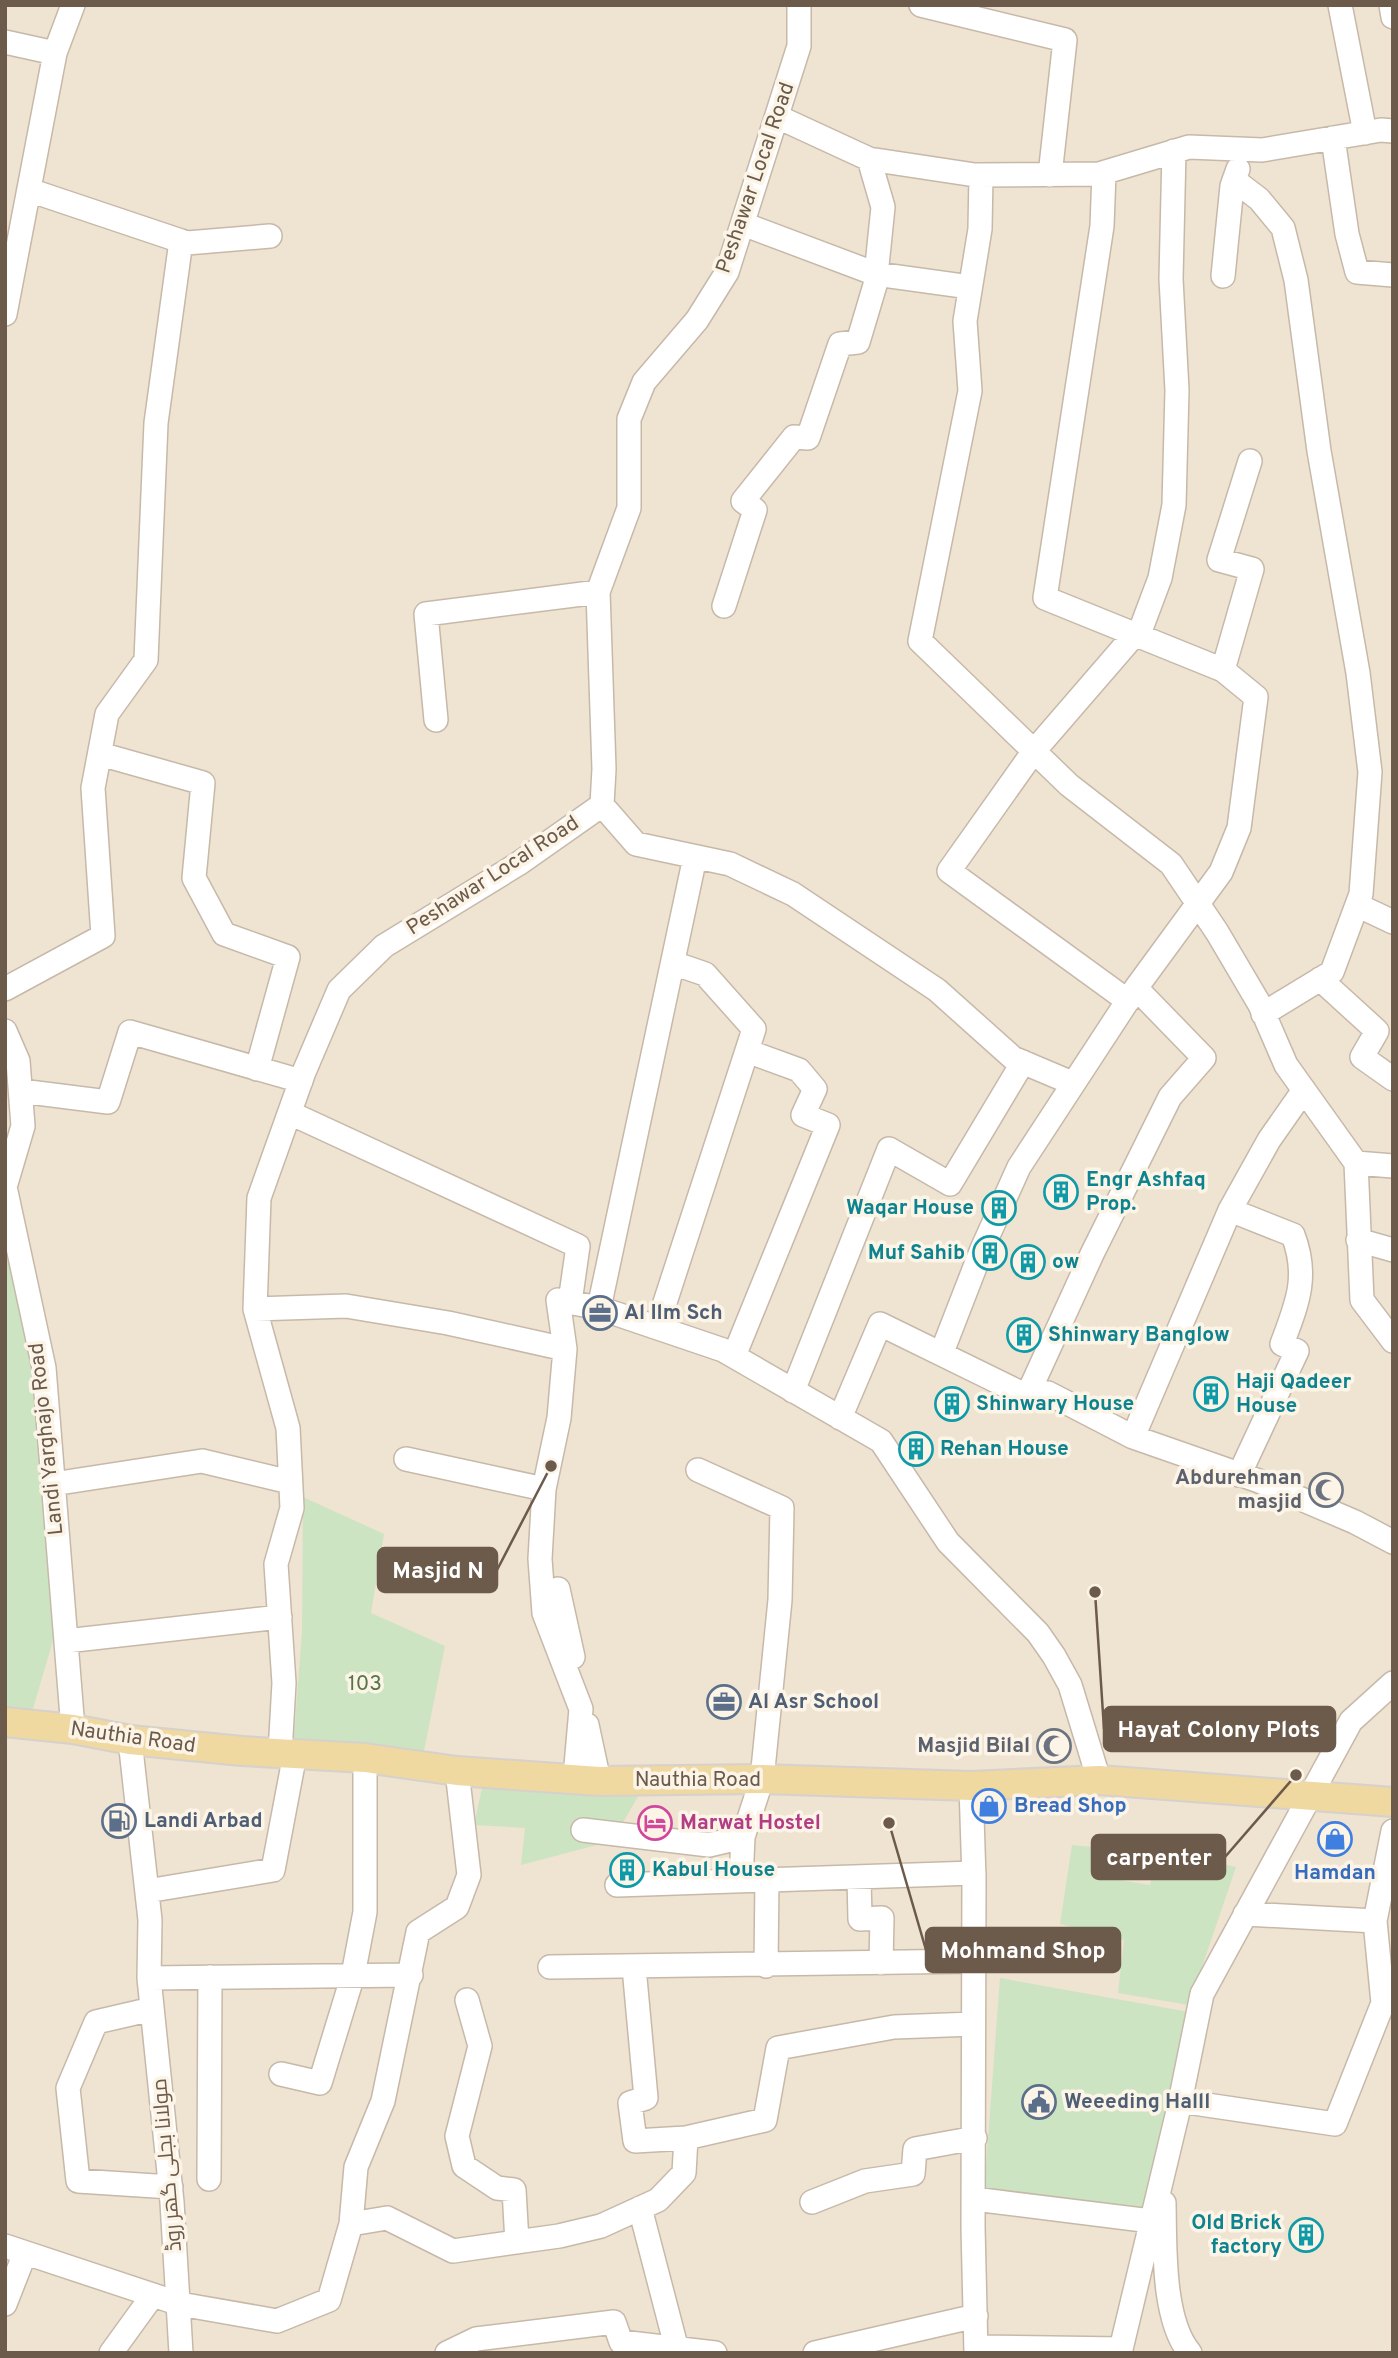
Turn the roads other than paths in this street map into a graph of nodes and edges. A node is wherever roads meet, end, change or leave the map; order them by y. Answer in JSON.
{"nodes":[{"id":1,"x":73,"y":5,"type":"edge"},
{"id":2,"x":799,"y":5,"type":"edge"},
{"id":3,"x":921,"y":5,"type":"edge"},
{"id":4,"x":1340,"y":5,"type":"edge"},
{"id":5,"x":1391,"y":5,"type":"edge"},
{"id":6,"x":964,"y":10,"type":"edge"},
{"id":7,"x":1393,"y":17,"type":"edge"},
{"id":8,"x":5,"y":43,"type":"edge"},
{"id":9,"x":55,"y":53,"type":"junction"},
{"id":10,"x":778,"y":117,"type":"junction"},
{"id":11,"x":1393,"y":131,"type":"edge"},
{"id":12,"x":1365,"y":133,"type":"junction"},
{"id":13,"x":1333,"y":138,"type":"junction"},
{"id":14,"x":1245,"y":150,"type":"junction"},
{"id":15,"x":1174,"y":151,"type":"junction"},
{"id":16,"x":869,"y":159,"type":"junction"},
{"id":17,"x":1104,"y":173,"type":"junction"},
{"id":18,"x":1050,"y":174,"type":"junction"},
{"id":19,"x":981,"y":175,"type":"junction"},
{"id":20,"x":1234,"y":180,"type":"junction"},
{"id":21,"x":29,"y":190,"type":"junction"},
{"id":22,"x":743,"y":224,"type":"junction"},
{"id":23,"x":270,"y":236,"type":"dead end"},
{"id":24,"x":181,"y":241,"type":"junction"},
{"id":25,"x":876,"y":274,"type":"junction"},
{"id":26,"x":1393,"y":275,"type":"edge"},
{"id":27,"x":1223,"y":276,"type":"dead end"},
{"id":28,"x":970,"y":288,"type":"junction"},
{"id":29,"x":5,"y":314,"type":"edge"},
{"id":30,"x":1250,"y":461,"type":"dead end"},
{"id":31,"x":598,"y":592,"type":"junction"},
{"id":32,"x":724,"y":606,"type":"dead end"},
{"id":33,"x":1134,"y":636,"type":"junction"},
{"id":34,"x":1223,"y":670,"type":"junction"},
{"id":35,"x":436,"y":720,"type":"dead end"},
{"id":36,"x":1034,"y":751,"type":"junction"},
{"id":37,"x":100,"y":754,"type":"junction"},
{"id":38,"x":602,"y":805,"type":"junction"},
{"id":39,"x":695,"y":857,"type":"junction"},
{"id":40,"x":1198,"y":904,"type":"junction"},
{"id":41,"x":1357,"y":905,"type":"junction"},
{"id":42,"x":1393,"y":922,"type":"edge"},
{"id":43,"x":673,"y":963,"type":"junction"},
{"id":44,"x":1320,"y":979,"type":"junction"},
{"id":45,"x":5,"y":989,"type":"edge"},
{"id":46,"x":1132,"y":995,"type":"junction"},
{"id":47,"x":1263,"y":1014,"type":"junction"},
{"id":48,"x":5,"y":1031,"type":"edge"},
{"id":49,"x":747,"y":1051,"type":"junction"},
{"id":50,"x":1023,"y":1062,"type":"junction"},
{"id":51,"x":257,"y":1069,"type":"junction"},
{"id":52,"x":1393,"y":1079,"type":"edge"},
{"id":53,"x":301,"y":1081,"type":"junction"},
{"id":54,"x":1072,"y":1083,"type":"junction"},
{"id":55,"x":1304,"y":1090,"type":"junction"},
{"id":56,"x":21,"y":1091,"type":"junction"},
{"id":57,"x":290,"y":1113,"type":"junction"},
{"id":58,"x":1356,"y":1163,"type":"junction"},
{"id":59,"x":1393,"y":1166,"type":"edge"},
{"id":60,"x":1230,"y":1210,"type":"junction"},
{"id":61,"x":1358,"y":1240,"type":"junction"},
{"id":62,"x":1393,"y":1250,"type":"edge"},
{"id":63,"x":570,"y":1302,"type":"junction"},
{"id":64,"x":599,"y":1308,"type":"junction"},
{"id":65,"x":255,"y":1309,"type":"junction"},
{"id":66,"x":657,"y":1327,"type":"junction"},
{"id":67,"x":1393,"y":1340,"type":"edge"},
{"id":68,"x":565,"y":1349,"type":"junction"},
{"id":69,"x":942,"y":1352,"type":"junction"},
{"id":70,"x":734,"y":1356,"type":"junction"},
{"id":71,"x":793,"y":1391,"type":"junction"},
{"id":72,"x":1027,"y":1396,"type":"junction"},
{"id":73,"x":840,"y":1418,"type":"junction"},
{"id":74,"x":1133,"y":1437,"type":"junction"},
{"id":75,"x":406,"y":1459,"type":"dead end"},
{"id":76,"x":698,"y":1470,"type":"dead end"},
{"id":77,"x":1239,"y":1475,"type":"junction"},
{"id":78,"x":290,"y":1482,"type":"junction"},
{"id":79,"x":53,"y":1484,"type":"junction"},
{"id":80,"x":544,"y":1489,"type":"junction"},
{"id":81,"x":1393,"y":1542,"type":"edge"},
{"id":82,"x":558,"y":1588,"type":"dead end"},
{"id":83,"x":280,"y":1617,"type":"junction"},
{"id":84,"x":66,"y":1641,"type":"junction"},
{"id":85,"x":1393,"y":1683,"type":"edge"},
{"id":86,"x":5,"y":1722,"type":"edge"},
{"id":87,"x":73,"y":1729,"type":"junction"},
{"id":88,"x":130,"y":1740,"type":"junction"},
{"id":89,"x":288,"y":1754,"type":"junction"},
{"id":90,"x":365,"y":1758,"type":"junction"},
{"id":91,"x":457,"y":1771,"type":"junction"},
{"id":92,"x":587,"y":1779,"type":"junction"},
{"id":93,"x":762,"y":1779,"type":"junction"},
{"id":94,"x":1099,"y":1780,"type":"junction"},
{"id":95,"x":971,"y":1786,"type":"junction"},
{"id":96,"x":1309,"y":1795,"type":"junction"},
{"id":97,"x":1393,"y":1802,"type":"edge"},
{"id":98,"x":583,"y":1830,"type":"dead end"},
{"id":99,"x":1393,"y":1832,"type":"edge"},
{"id":100,"x":743,"y":1837,"type":"junction"},
{"id":101,"x":974,"y":1873,"type":"junction"},
{"id":102,"x":859,"y":1878,"type":"junction"},
{"id":103,"x":767,"y":1879,"type":"junction"},
{"id":104,"x":741,"y":1880,"type":"junction"},
{"id":105,"x":617,"y":1885,"type":"dead end"},
{"id":106,"x":146,"y":1891,"type":"junction"},
{"id":107,"x":1245,"y":1914,"type":"junction"},
{"id":108,"x":1375,"y":1921,"type":"junction"},
{"id":109,"x":975,"y":1961,"type":"junction"},
{"id":110,"x":881,"y":1964,"type":"junction"},
{"id":111,"x":634,"y":1966,"type":"junction"},
{"id":112,"x":766,"y":1966,"type":"junction"},
{"id":113,"x":550,"y":1967,"type":"dead end"},
{"id":114,"x":411,"y":1975,"type":"junction"},
{"id":115,"x":354,"y":1976,"type":"junction"},
{"id":116,"x":210,"y":1977,"type":"junction"},
{"id":117,"x":149,"y":1978,"type":"junction"},
{"id":118,"x":467,"y":2000,"type":"dead end"},
{"id":119,"x":152,"y":2009,"type":"junction"},
{"id":120,"x":972,"y":2024,"type":"junction"},
{"id":121,"x":281,"y":2074,"type":"dead end"},
{"id":122,"x":1180,"y":2101,"type":"junction"},
{"id":123,"x":686,"y":2138,"type":"junction"},
{"id":124,"x":975,"y":2138,"type":"junction"},
{"id":125,"x":1163,"y":2172,"type":"junction"},
{"id":126,"x":209,"y":2179,"type":"dead end"},
{"id":127,"x":171,"y":2187,"type":"junction"},
{"id":128,"x":974,"y":2199,"type":"junction"},
{"id":129,"x":812,"y":2202,"type":"dead end"},
{"id":130,"x":640,"y":2208,"type":"junction"},
{"id":131,"x":1151,"y":2221,"type":"junction"},
{"id":132,"x":351,"y":2224,"type":"junction"},
{"id":133,"x":517,"y":2242,"type":"junction"},
{"id":134,"x":15,"y":2249,"type":"edge"},
{"id":135,"x":153,"y":2295,"type":"junction"},
{"id":136,"x":5,"y":2304,"type":"edge"},
{"id":137,"x":180,"y":2304,"type":"junction"},
{"id":138,"x":976,"y":2316,"type":"junction"},
{"id":139,"x":676,"y":2347,"type":"junction"},
{"id":140,"x":976,"y":2350,"type":"edge"},
{"id":141,"x":1097,"y":2351,"type":"edge"},
{"id":142,"x":111,"y":2353,"type":"edge"},
{"id":143,"x":181,"y":2353,"type":"edge"},
{"id":144,"x":447,"y":2353,"type":"edge"},
{"id":145,"x":715,"y":2353,"type":"edge"},
{"id":146,"x":815,"y":2353,"type":"edge"},
{"id":147,"x":1189,"y":2353,"type":"edge"}],
"edges":[{"from":1,"to":9,"type":"street"},
{"from":2,"to":10,"type":"street","name":"Peshawar Local Road"},
{"from":3,"to":6,"type":"street"},
{"from":4,"to":12,"type":"street"},
{"from":5,"to":7,"type":"street"},
{"from":6,"to":18,"type":"street"},
{"from":8,"to":9,"type":"street"},
{"from":9,"to":21,"type":"street"},
{"from":10,"to":16,"type":"street"},
{"from":10,"to":22,"type":"street","name":"Peshawar Local Road"},
{"from":11,"to":12,"type":"street"},
{"from":12,"to":13,"type":"street"},
{"from":13,"to":14,"type":"street"},
{"from":13,"to":26,"type":"street"},
{"from":14,"to":15,"type":"street"},
{"from":14,"to":20,"type":"street"},
{"from":15,"to":17,"type":"street"},
{"from":15,"to":33,"type":"street"},
{"from":16,"to":19,"type":"street"},
{"from":16,"to":25,"type":"street"},
{"from":17,"to":18,"type":"street"},
{"from":17,"to":33,"type":"street"},
{"from":18,"to":19,"type":"street"},
{"from":19,"to":28,"type":"street"},
{"from":20,"to":27,"type":"street"},
{"from":20,"to":41,"type":"street"},
{"from":21,"to":24,"type":"street"},
{"from":21,"to":29,"type":"street"},
{"from":22,"to":25,"type":"street"},
{"from":22,"to":31,"type":"street","name":"Peshawar Local Road"},
{"from":23,"to":24,"type":"street"},
{"from":24,"to":37,"type":"street"},
{"from":25,"to":28,"type":"street"},
{"from":25,"to":32,"type":"street"},
{"from":28,"to":36,"type":"street"},
{"from":30,"to":34,"type":"street"},
{"from":31,"to":35,"type":"street"},
{"from":31,"to":38,"type":"street","name":"Peshawar Local Road"},
{"from":33,"to":34,"type":"street"},
{"from":33,"to":36,"type":"street"},
{"from":34,"to":40,"type":"street"},
{"from":36,"to":40,"type":"street"},
{"from":36,"to":46,"type":"street"},
{"from":37,"to":45,"type":"street"},
{"from":37,"to":51,"type":"street"},
{"from":38,"to":39,"type":"street"},
{"from":38,"to":53,"type":"street","name":"Peshawar Local Road"},
{"from":39,"to":43,"type":"street"},
{"from":39,"to":50,"type":"street"},
{"from":40,"to":46,"type":"street"},
{"from":40,"to":47,"type":"street"},
{"from":41,"to":42,"type":"street"},
{"from":41,"to":44,"type":"street"},
{"from":43,"to":49,"type":"street"},
{"from":43,"to":64,"type":"street"},
{"from":44,"to":47,"type":"street"},
{"from":44,"to":52,"type":"street"},
{"from":46,"to":54,"type":"street"},
{"from":46,"to":72,"type":"street"},
{"from":47,"to":55,"type":"street"},
{"from":48,"to":56,"type":"street","name":"Landi Yarghajo Road"},
{"from":49,"to":66,"type":"street"},
{"from":49,"to":70,"type":"street"},
{"from":50,"to":54,"type":"street"},
{"from":50,"to":71,"type":"street"},
{"from":51,"to":53,"type":"street"},
{"from":51,"to":56,"type":"street"},
{"from":53,"to":57,"type":"street","name":"Peshawar Local Road"},
{"from":54,"to":69,"type":"street"},
{"from":55,"to":58,"type":"street"},
{"from":55,"to":60,"type":"street"},
{"from":56,"to":79,"type":"street","name":"Landi Yarghajo Road"},
{"from":57,"to":63,"type":"street"},
{"from":57,"to":65,"type":"street","name":"Peshawar Local Road"},
{"from":58,"to":59,"type":"street"},
{"from":58,"to":61,"type":"street"},
{"from":60,"to":74,"type":"street"},
{"from":60,"to":77,"type":"street"},
{"from":61,"to":62,"type":"street"},
{"from":61,"to":67,"type":"street"},
{"from":63,"to":64,"type":"street"},
{"from":63,"to":68,"type":"street"},
{"from":64,"to":66,"type":"street"},
{"from":65,"to":68,"type":"street"},
{"from":65,"to":78,"type":"street","name":"Peshawar Local Road"},
{"from":66,"to":70,"type":"street"},
{"from":68,"to":80,"type":"street"},
{"from":69,"to":72,"type":"street"},
{"from":69,"to":73,"type":"street"},
{"from":70,"to":71,"type":"street"},
{"from":71,"to":73,"type":"street"},
{"from":72,"to":74,"type":"street"},
{"from":73,"to":94,"type":"street"},
{"from":74,"to":77,"type":"street"},
{"from":75,"to":80,"type":"street"},
{"from":76,"to":93,"type":"street"},
{"from":77,"to":81,"type":"street"},
{"from":78,"to":79,"type":"street"},
{"from":78,"to":83,"type":"street","name":"Peshawar Local Road"},
{"from":79,"to":84,"type":"street","name":"Landi Yarghajo Road"},
{"from":80,"to":92,"type":"street"},
{"from":82,"to":92,"type":"street"},
{"from":83,"to":84,"type":"street"},
{"from":83,"to":89,"type":"street","name":"Peshawar Local Road"},
{"from":84,"to":87,"type":"street","name":"Landi Yarghajo Road"},
{"from":85,"to":96,"type":"street"},
{"from":86,"to":87,"type":"main road","name":"Nauthia Road"},
{"from":87,"to":88,"type":"main road","name":"Nauthia Road"},
{"from":88,"to":89,"type":"main road","name":"Nauthia Road"},
{"from":88,"to":106,"type":"street","name":"مولانا بجلی گھر روڈ"},
{"from":89,"to":90,"type":"main road","name":"Nauthia Road"},
{"from":89,"to":106,"type":"street","name":"Peshawar Local Road"},
{"from":90,"to":91,"type":"main road","name":"Nauthia Road"},
{"from":90,"to":115,"type":"street"},
{"from":91,"to":92,"type":"main road","name":"Nauthia Road"},
{"from":91,"to":114,"type":"street"},
{"from":92,"to":93,"type":"main road","name":"Nauthia Road"},
{"from":93,"to":95,"type":"main road","name":"Nauthia Road"},
{"from":93,"to":100,"type":"street"},
{"from":94,"to":95,"type":"main road","name":"Nauthia Road"},
{"from":94,"to":96,"type":"main road","name":"Nauthia Road"},
{"from":95,"to":101,"type":"street"},
{"from":96,"to":97,"type":"main road","name":"Nauthia Road"},
{"from":96,"to":107,"type":"street"},
{"from":98,"to":100,"type":"street"},
{"from":99,"to":108,"type":"street"},
{"from":100,"to":104,"type":"street"},
{"from":101,"to":102,"type":"street"},
{"from":101,"to":109,"type":"street"},
{"from":102,"to":103,"type":"street"},
{"from":102,"to":110,"type":"street"},
{"from":103,"to":104,"type":"street"},
{"from":103,"to":112,"type":"street"},
{"from":104,"to":105,"type":"street"},
{"from":106,"to":117,"type":"street","name":"مولانا بجلی گھر روڈ"},
{"from":107,"to":108,"type":"street"},
{"from":107,"to":122,"type":"street"},
{"from":108,"to":122,"type":"street"},
{"from":109,"to":110,"type":"street"},
{"from":109,"to":120,"type":"street"},
{"from":110,"to":112,"type":"street"},
{"from":111,"to":112,"type":"street"},
{"from":111,"to":113,"type":"street"},
{"from":111,"to":123,"type":"street"},
{"from":114,"to":115,"type":"street"},
{"from":114,"to":132,"type":"street"},
{"from":115,"to":116,"type":"street"},
{"from":115,"to":121,"type":"street"},
{"from":116,"to":117,"type":"street"},
{"from":116,"to":126,"type":"street"},
{"from":117,"to":119,"type":"street","name":"مولانا بجلی گھر روڈ"},
{"from":118,"to":133,"type":"street"},
{"from":119,"to":127,"type":"street","name":"مولانا بجلی گھر روڈ"},
{"from":119,"to":127,"type":"street"},
{"from":120,"to":123,"type":"street"},
{"from":120,"to":124,"type":"street"},
{"from":122,"to":125,"type":"street"},
{"from":123,"to":130,"type":"street"},
{"from":124,"to":128,"type":"street"},
{"from":124,"to":129,"type":"street"},
{"from":125,"to":131,"type":"street"},
{"from":125,"to":147,"type":"street"},
{"from":127,"to":137,"type":"street","name":"مولانا بجلی گھر روڈ"},
{"from":128,"to":131,"type":"street"},
{"from":128,"to":138,"type":"street"},
{"from":130,"to":133,"type":"street"},
{"from":130,"to":139,"type":"street"},
{"from":131,"to":141,"type":"street"},
{"from":132,"to":133,"type":"street"},
{"from":132,"to":137,"type":"street"},
{"from":134,"to":135,"type":"street"},
{"from":134,"to":136,"type":"street"},
{"from":135,"to":137,"type":"street"},
{"from":135,"to":142,"type":"street"},
{"from":137,"to":143,"type":"street","name":"مولانا بجلی گھر روڈ"},
{"from":138,"to":140,"type":"street"},
{"from":138,"to":146,"type":"street"},
{"from":139,"to":144,"type":"street"},
{"from":139,"to":145,"type":"street"},
{"from":140,"to":141,"type":"street"}]}
